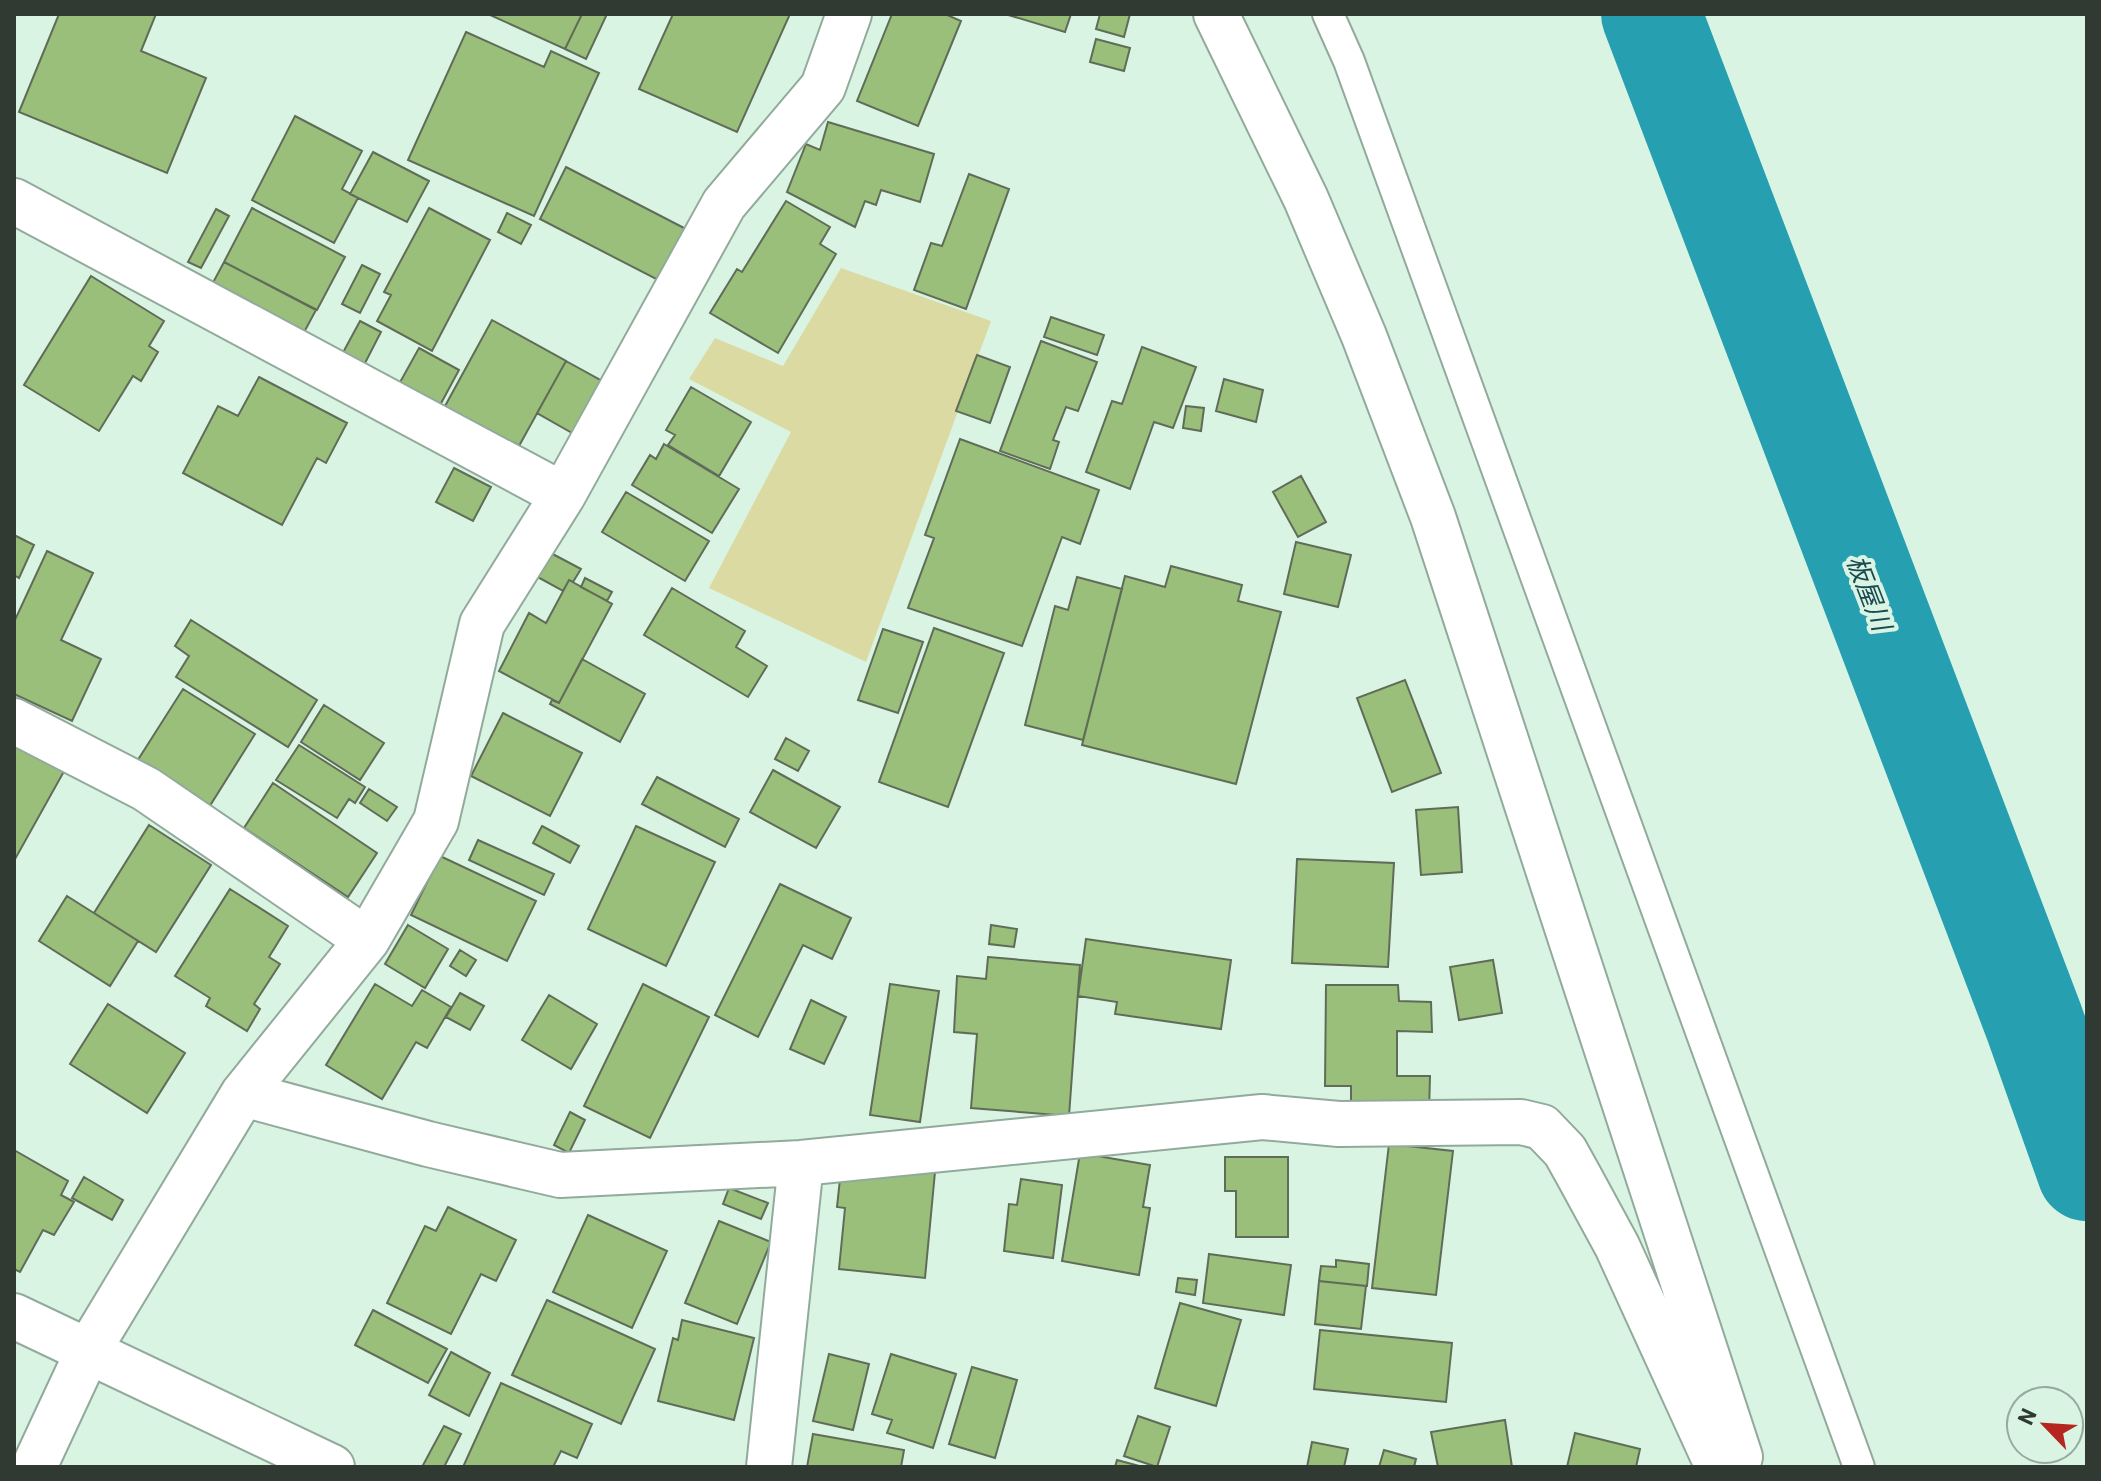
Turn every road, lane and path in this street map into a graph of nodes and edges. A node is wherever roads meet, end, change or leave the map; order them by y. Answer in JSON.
{"nodes":[{"id":1,"x":849,"y":14,"type":"edge"},
{"id":2,"x":1216,"y":14,"type":"edge"},
{"id":3,"x":1328,"y":14,"type":"edge"},
{"id":4,"x":14,"y":201,"type":"edge"},
{"id":5,"x":563,"y":495,"type":"junction"},
{"id":6,"x":14,"y":721,"type":"edge"},
{"id":7,"x":367,"y":940,"type":"junction"},
{"id":8,"x":243,"y":1094,"type":"junction"},
{"id":9,"x":801,"y":1163,"type":"junction"},
{"id":10,"x":14,"y":1316,"type":"edge"},
{"id":11,"x":88,"y":1351,"type":"junction"},
{"id":12,"x":34,"y":1467,"type":"edge"},
{"id":13,"x":332,"y":1467,"type":"edge"},
{"id":14,"x":769,"y":1467,"type":"edge"},
{"id":15,"x":1718,"y":1467,"type":"edge"},
{"id":16,"x":1744,"y":1467,"type":"edge"},
{"id":17,"x":1859,"y":1467,"type":"edge"}],
"edges":[{"from":1,"to":5,"type":"street"},
{"from":2,"to":16,"type":"street"},
{"from":3,"to":17,"type":"lane"},
{"from":4,"to":5,"type":"street"},
{"from":5,"to":7,"type":"street"},
{"from":6,"to":7,"type":"street"},
{"from":7,"to":8,"type":"street"},
{"from":8,"to":9,"type":"street"},
{"from":8,"to":11,"type":"street"},
{"from":9,"to":14,"type":"street"},
{"from":9,"to":15,"type":"street"},
{"from":10,"to":11,"type":"street"},
{"from":11,"to":12,"type":"street"},
{"from":11,"to":13,"type":"street"}]}
